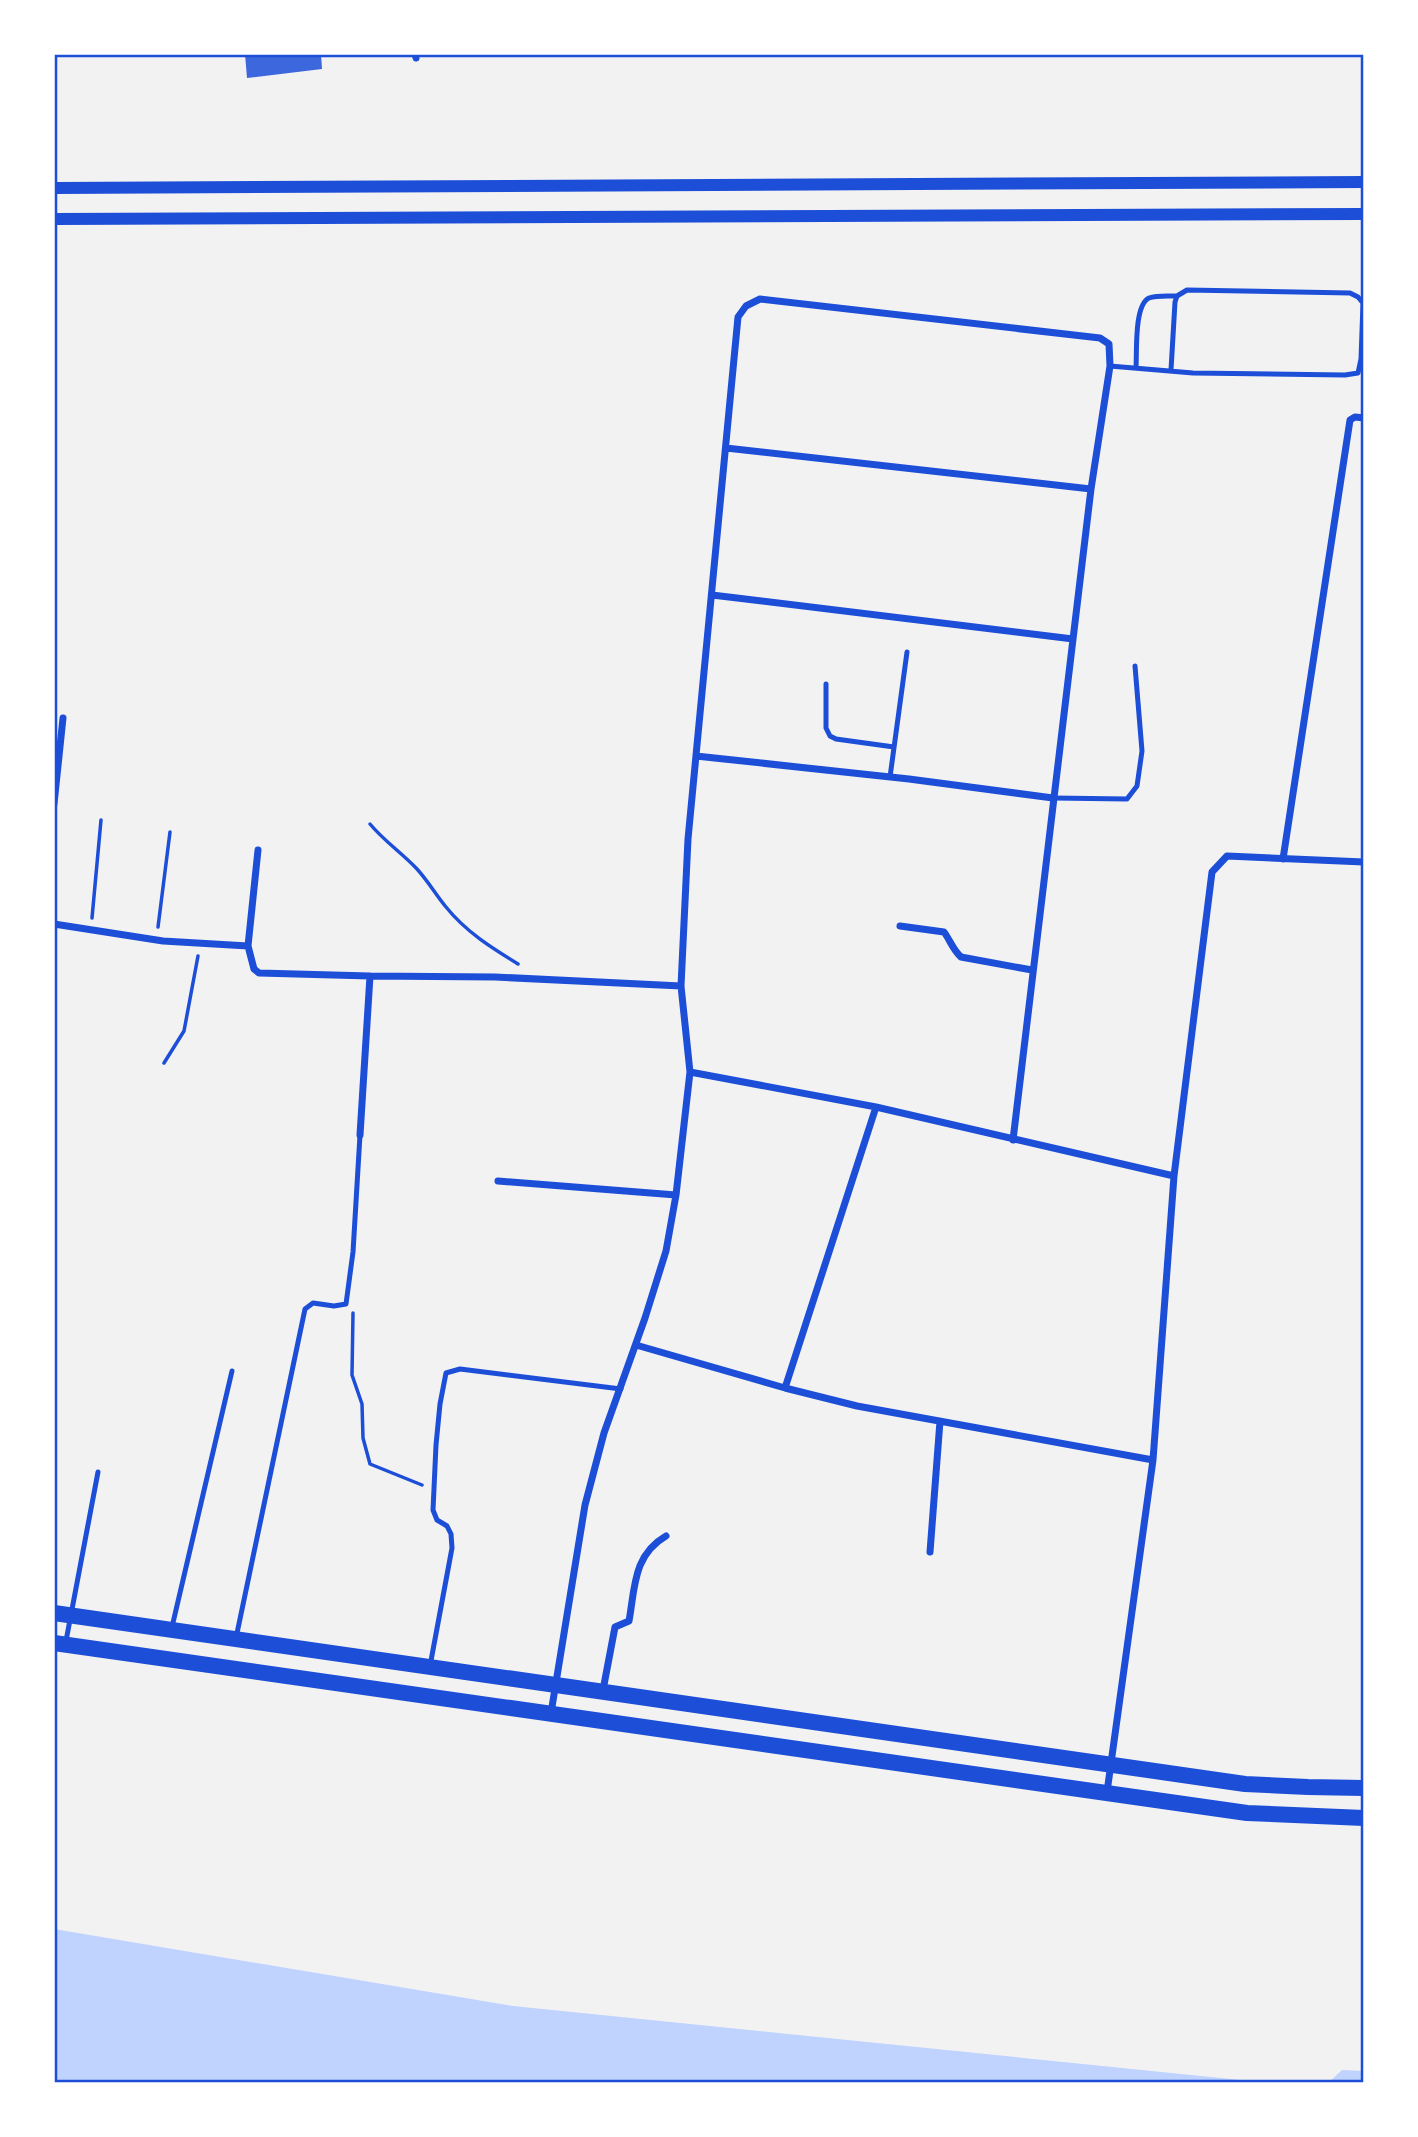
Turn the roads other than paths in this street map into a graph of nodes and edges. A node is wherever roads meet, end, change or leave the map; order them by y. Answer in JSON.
{"nodes":[{"id":1,"x":1364,"y":182,"type":"edge"},
{"id":2,"x":54,"y":188,"type":"edge"},
{"id":3,"x":1364,"y":214,"type":"edge"},
{"id":4,"x":54,"y":219,"type":"edge"},
{"id":5,"x":1177,"y":296,"type":"junction"},
{"id":6,"x":1110,"y":366,"type":"junction"},
{"id":7,"x":1136,"y":368,"type":"junction"},
{"id":8,"x":1171,"y":370,"type":"junction"},
{"id":9,"x":1364,"y":418,"type":"edge"},
{"id":10,"x":726,"y":448,"type":"junction"},
{"id":11,"x":1091,"y":489,"type":"junction"},
{"id":12,"x":712,"y":595,"type":"junction"},
{"id":13,"x":1073,"y":639,"type":"junction"},
{"id":14,"x":907,"y":652,"type":"dead end"},
{"id":15,"x":1135,"y":667,"type":"dead end"},
{"id":16,"x":826,"y":684,"type":"dead end"},
{"id":17,"x":62,"y":718,"type":"dead end"},
{"id":18,"x":894,"y":747,"type":"junction"},
{"id":19,"x":696,"y":757,"type":"junction"},
{"id":20,"x":890,"y":777,"type":"junction"},
{"id":21,"x":1053,"y":798,"type":"junction"},
{"id":22,"x":54,"y":804,"type":"edge"},
{"id":23,"x":258,"y":850,"type":"dead end"},
{"id":24,"x":1283,"y":859,"type":"junction"},
{"id":25,"x":1364,"y":862,"type":"edge"},
{"id":26,"x":54,"y":924,"type":"edge"},
{"id":27,"x":900,"y":926,"type":"dead end"},
{"id":28,"x":248,"y":946,"type":"junction"},
{"id":29,"x":1032,"y":970,"type":"junction"},
{"id":30,"x":370,"y":976,"type":"junction"},
{"id":31,"x":681,"y":986,"type":"junction"},
{"id":32,"x":690,"y":1072,"type":"junction"},
{"id":33,"x":876,"y":1107,"type":"junction"},
{"id":34,"x":360,"y":1135,"type":"joint"},
{"id":35,"x":1013,"y":1140,"type":"junction"},
{"id":36,"x":1174,"y":1176,"type":"junction"},
{"id":37,"x":498,"y":1181,"type":"dead end"},
{"id":38,"x":676,"y":1195,"type":"junction"},
{"id":39,"x":636,"y":1345,"type":"junction"},
{"id":40,"x":232,"y":1371,"type":"dead end"},
{"id":41,"x":785,"y":1388,"type":"junction"},
{"id":42,"x":621,"y":1389,"type":"junction"},
{"id":43,"x":940,"y":1421,"type":"junction"},
{"id":44,"x":1153,"y":1461,"type":"junction"},
{"id":45,"x":98,"y":1472,"type":"dead end"},
{"id":46,"x":666,"y":1536,"type":"dead end"},
{"id":47,"x":930,"y":1552,"type":"dead end"},
{"id":48,"x":54,"y":1613,"type":"edge"},
{"id":49,"x":72,"y":1616,"type":"junction"},
{"id":50,"x":171,"y":1630,"type":"junction"},
{"id":51,"x":235,"y":1639,"type":"junction"},
{"id":52,"x":60,"y":1643,"type":"edge"},
{"id":53,"x":429,"y":1667,"type":"junction"},
{"id":54,"x":555,"y":1683,"type":"junction"},
{"id":55,"x":603,"y":1690,"type":"junction"},
{"id":56,"x":551,"y":1713,"type":"junction"},
{"id":57,"x":1112,"y":1764,"type":"junction"},
{"id":58,"x":1364,"y":1788,"type":"edge"},
{"id":59,"x":1107,"y":1793,"type":"junction"},
{"id":60,"x":1364,"y":1818,"type":"edge"}],
"edges":[{"from":1,"to":2,"type":"street"},
{"from":3,"to":4,"type":"street"},
{"from":5,"to":7,"type":"lane"},
{"from":5,"to":8,"type":"lane"},
{"from":5,"to":8,"type":"lane"},
{"from":6,"to":7,"type":"lane"},
{"from":6,"to":10,"type":"street"},
{"from":6,"to":11,"type":"street"},
{"from":7,"to":8,"type":"lane"},
{"from":9,"to":24,"type":"street"},
{"from":10,"to":11,"type":"street"},
{"from":10,"to":12,"type":"street"},
{"from":11,"to":13,"type":"street"},
{"from":12,"to":13,"type":"street"},
{"from":12,"to":19,"type":"street"},
{"from":13,"to":21,"type":"street"},
{"from":14,"to":18,"type":"lane"},
{"from":15,"to":21,"type":"lane"},
{"from":16,"to":18,"type":"lane"},
{"from":17,"to":22,"type":"street"},
{"from":18,"to":20,"type":"lane"},
{"from":19,"to":20,"type":"street"},
{"from":19,"to":31,"type":"street"},
{"from":20,"to":21,"type":"street"},
{"from":21,"to":29,"type":"street"},
{"from":23,"to":28,"type":"street"},
{"from":24,"to":25,"type":"street"},
{"from":24,"to":36,"type":"street"},
{"from":26,"to":28,"type":"street"},
{"from":27,"to":29,"type":"street"},
{"from":28,"to":30,"type":"street"},
{"from":29,"to":35,"type":"street"},
{"from":30,"to":31,"type":"street"},
{"from":30,"to":34,"type":"street"},
{"from":31,"to":32,"type":"street"},
{"from":32,"to":33,"type":"street"},
{"from":32,"to":38,"type":"street"},
{"from":33,"to":35,"type":"street"},
{"from":33,"to":41,"type":"street"},
{"from":34,"to":51,"type":"lane"},
{"from":35,"to":36,"type":"street"},
{"from":36,"to":44,"type":"street"},
{"from":37,"to":38,"type":"street"},
{"from":38,"to":39,"type":"street"},
{"from":39,"to":41,"type":"street"},
{"from":39,"to":42,"type":"street"},
{"from":40,"to":50,"type":"lane"},
{"from":41,"to":43,"type":"street"},
{"from":42,"to":53,"type":"lane"},
{"from":42,"to":54,"type":"street"},
{"from":43,"to":44,"type":"street"},
{"from":43,"to":47,"type":"street"},
{"from":44,"to":57,"type":"street"},
{"from":45,"to":49,"type":"lane"},
{"from":46,"to":55,"type":"street"},
{"from":48,"to":49,"type":"highway"},
{"from":49,"to":50,"type":"highway"},
{"from":49,"to":52,"type":"lane"},
{"from":50,"to":51,"type":"highway"},
{"from":51,"to":53,"type":"highway"},
{"from":52,"to":56,"type":"highway"},
{"from":53,"to":54,"type":"highway"},
{"from":54,"to":55,"type":"highway"},
{"from":54,"to":56,"type":"street"},
{"from":55,"to":57,"type":"highway"},
{"from":56,"to":59,"type":"highway"},
{"from":57,"to":58,"type":"highway"},
{"from":57,"to":59,"type":"street"},
{"from":59,"to":60,"type":"highway"}]}
